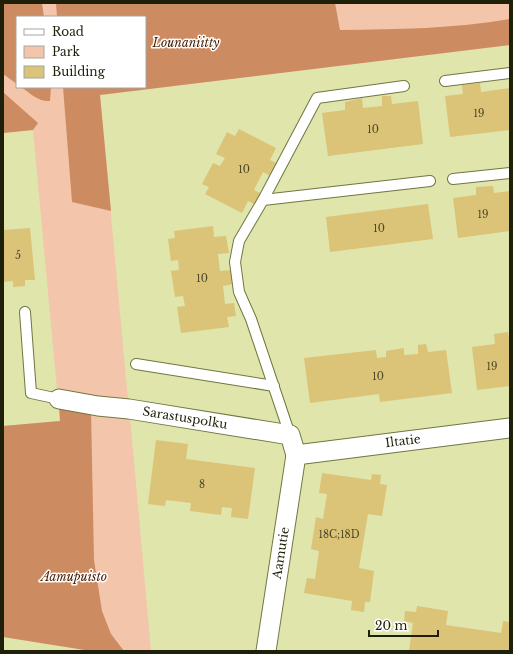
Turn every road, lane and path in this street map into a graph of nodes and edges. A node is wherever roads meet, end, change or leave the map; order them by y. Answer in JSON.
{"nodes":[{"id":1,"x":510,"y":73,"type":"edge"},
{"id":2,"x":445,"y":81,"type":"dead end"},
{"id":3,"x":404,"y":86,"type":"dead end"},
{"id":4,"x":510,"y":173,"type":"edge"},
{"id":5,"x":454,"y":179,"type":"dead end"},
{"id":6,"x":430,"y":181,"type":"dead end"},
{"id":7,"x":263,"y":200,"type":"junction"},
{"id":8,"x":25,"y":312,"type":"dead end"},
{"id":9,"x":136,"y":364,"type":"dead end"},
{"id":10,"x":274,"y":386,"type":"junction"},
{"id":11,"x":59,"y":399,"type":"joint"},
{"id":12,"x":510,"y":428,"type":"edge"},
{"id":13,"x":290,"y":435,"type":"junction"},
{"id":14,"x":296,"y":455,"type":"junction"},
{"id":15,"x":266,"y":651,"type":"edge"}],
"edges":[{"from":1,"to":2,"type":"lane"},
{"from":3,"to":7,"type":"lane"},
{"from":4,"to":5,"type":"lane"},
{"from":6,"to":7,"type":"lane"},
{"from":7,"to":10,"type":"lane"},
{"from":8,"to":11,"type":"lane"},
{"from":9,"to":10,"type":"lane"},
{"from":10,"to":13,"type":"lane"},
{"from":11,"to":13,"type":"street","name":"Sarastuspolku"},
{"from":12,"to":14,"type":"street","name":"Iltatie"},
{"from":13,"to":14,"type":"street"},
{"from":14,"to":15,"type":"street","name":"Aamutie"}]}
